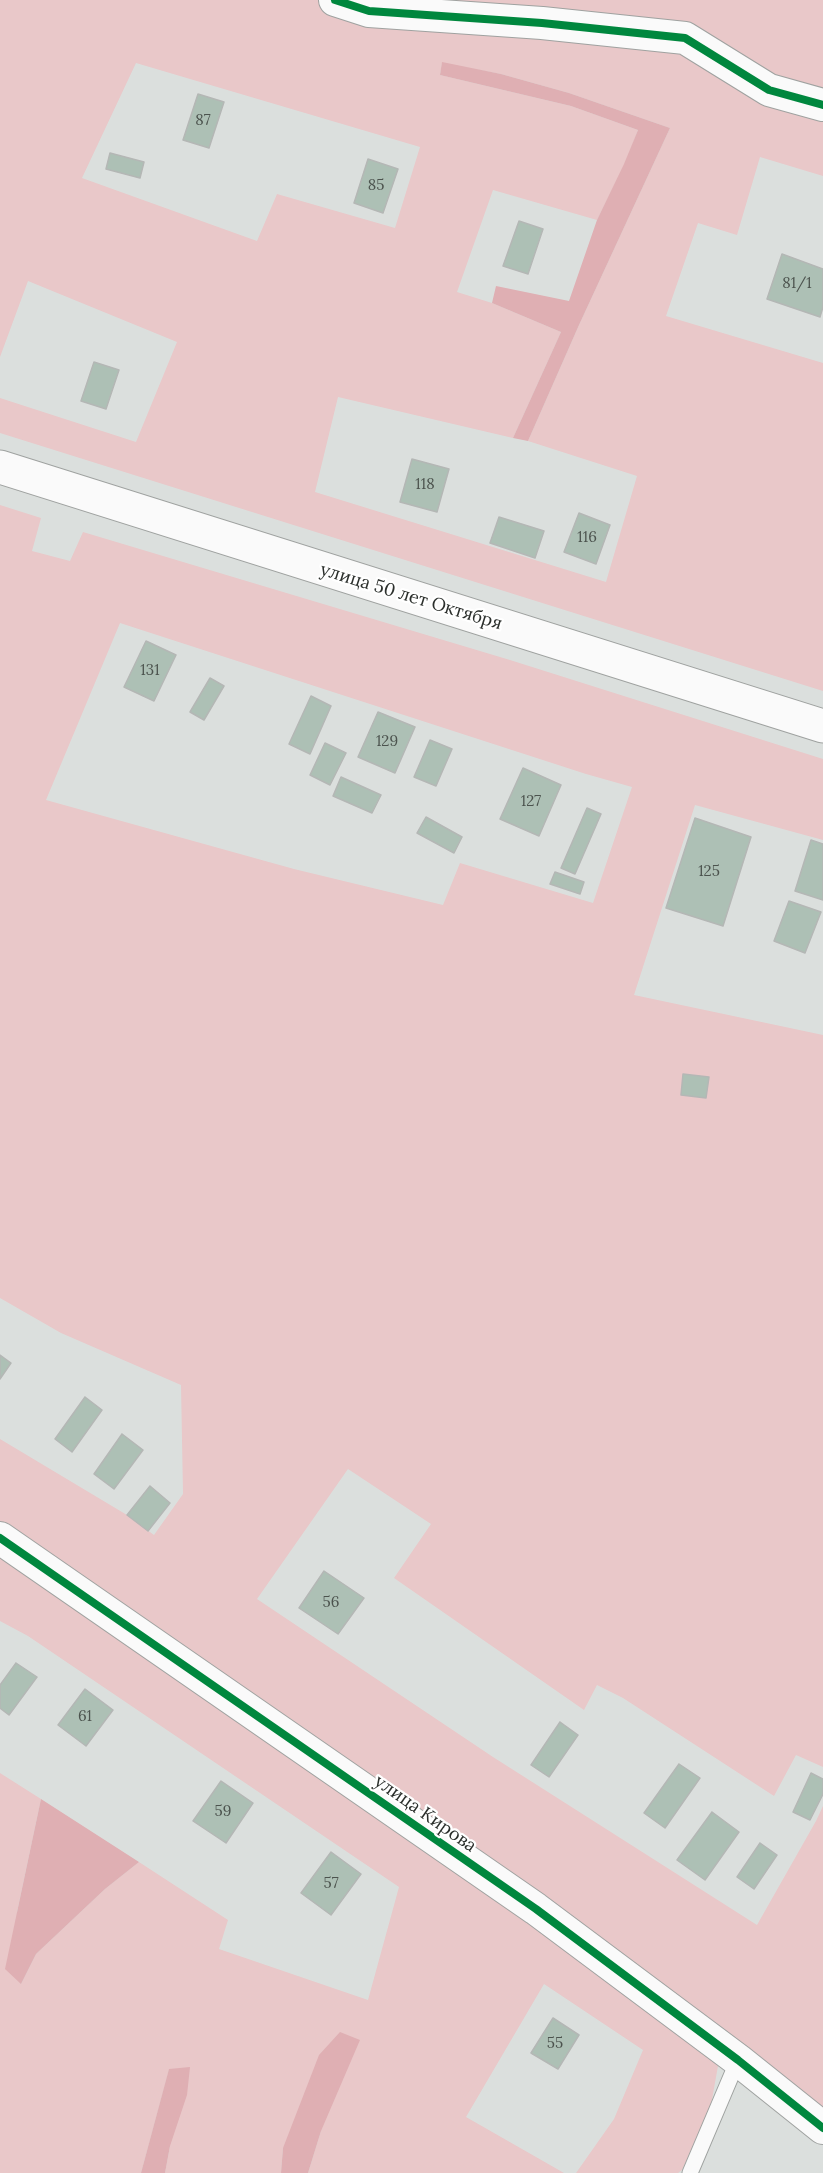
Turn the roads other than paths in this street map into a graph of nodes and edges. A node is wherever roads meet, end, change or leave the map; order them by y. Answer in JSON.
{"nodes":[{"id":1,"x":335,"y":0,"type":"edge"},
{"id":2,"x":823,"y":105,"type":"edge"},
{"id":3,"x":0,"y":467,"type":"edge"},
{"id":4,"x":823,"y":726,"type":"edge"},
{"id":5,"x":0,"y":1538,"type":"edge"},
{"id":6,"x":738,"y":2060,"type":"junction"},
{"id":7,"x":823,"y":2128,"type":"edge"},
{"id":8,"x":690,"y":2173,"type":"edge"}],
"edges":[{"from":1,"to":2,"type":"street"},
{"from":3,"to":4,"type":"main road","name":"улица 50 лет Октября"},
{"from":5,"to":6,"type":"street","name":"улица Кирова"},
{"from":6,"to":7,"type":"street","name":"улица Кирова"},
{"from":6,"to":8,"type":"lane"}]}
